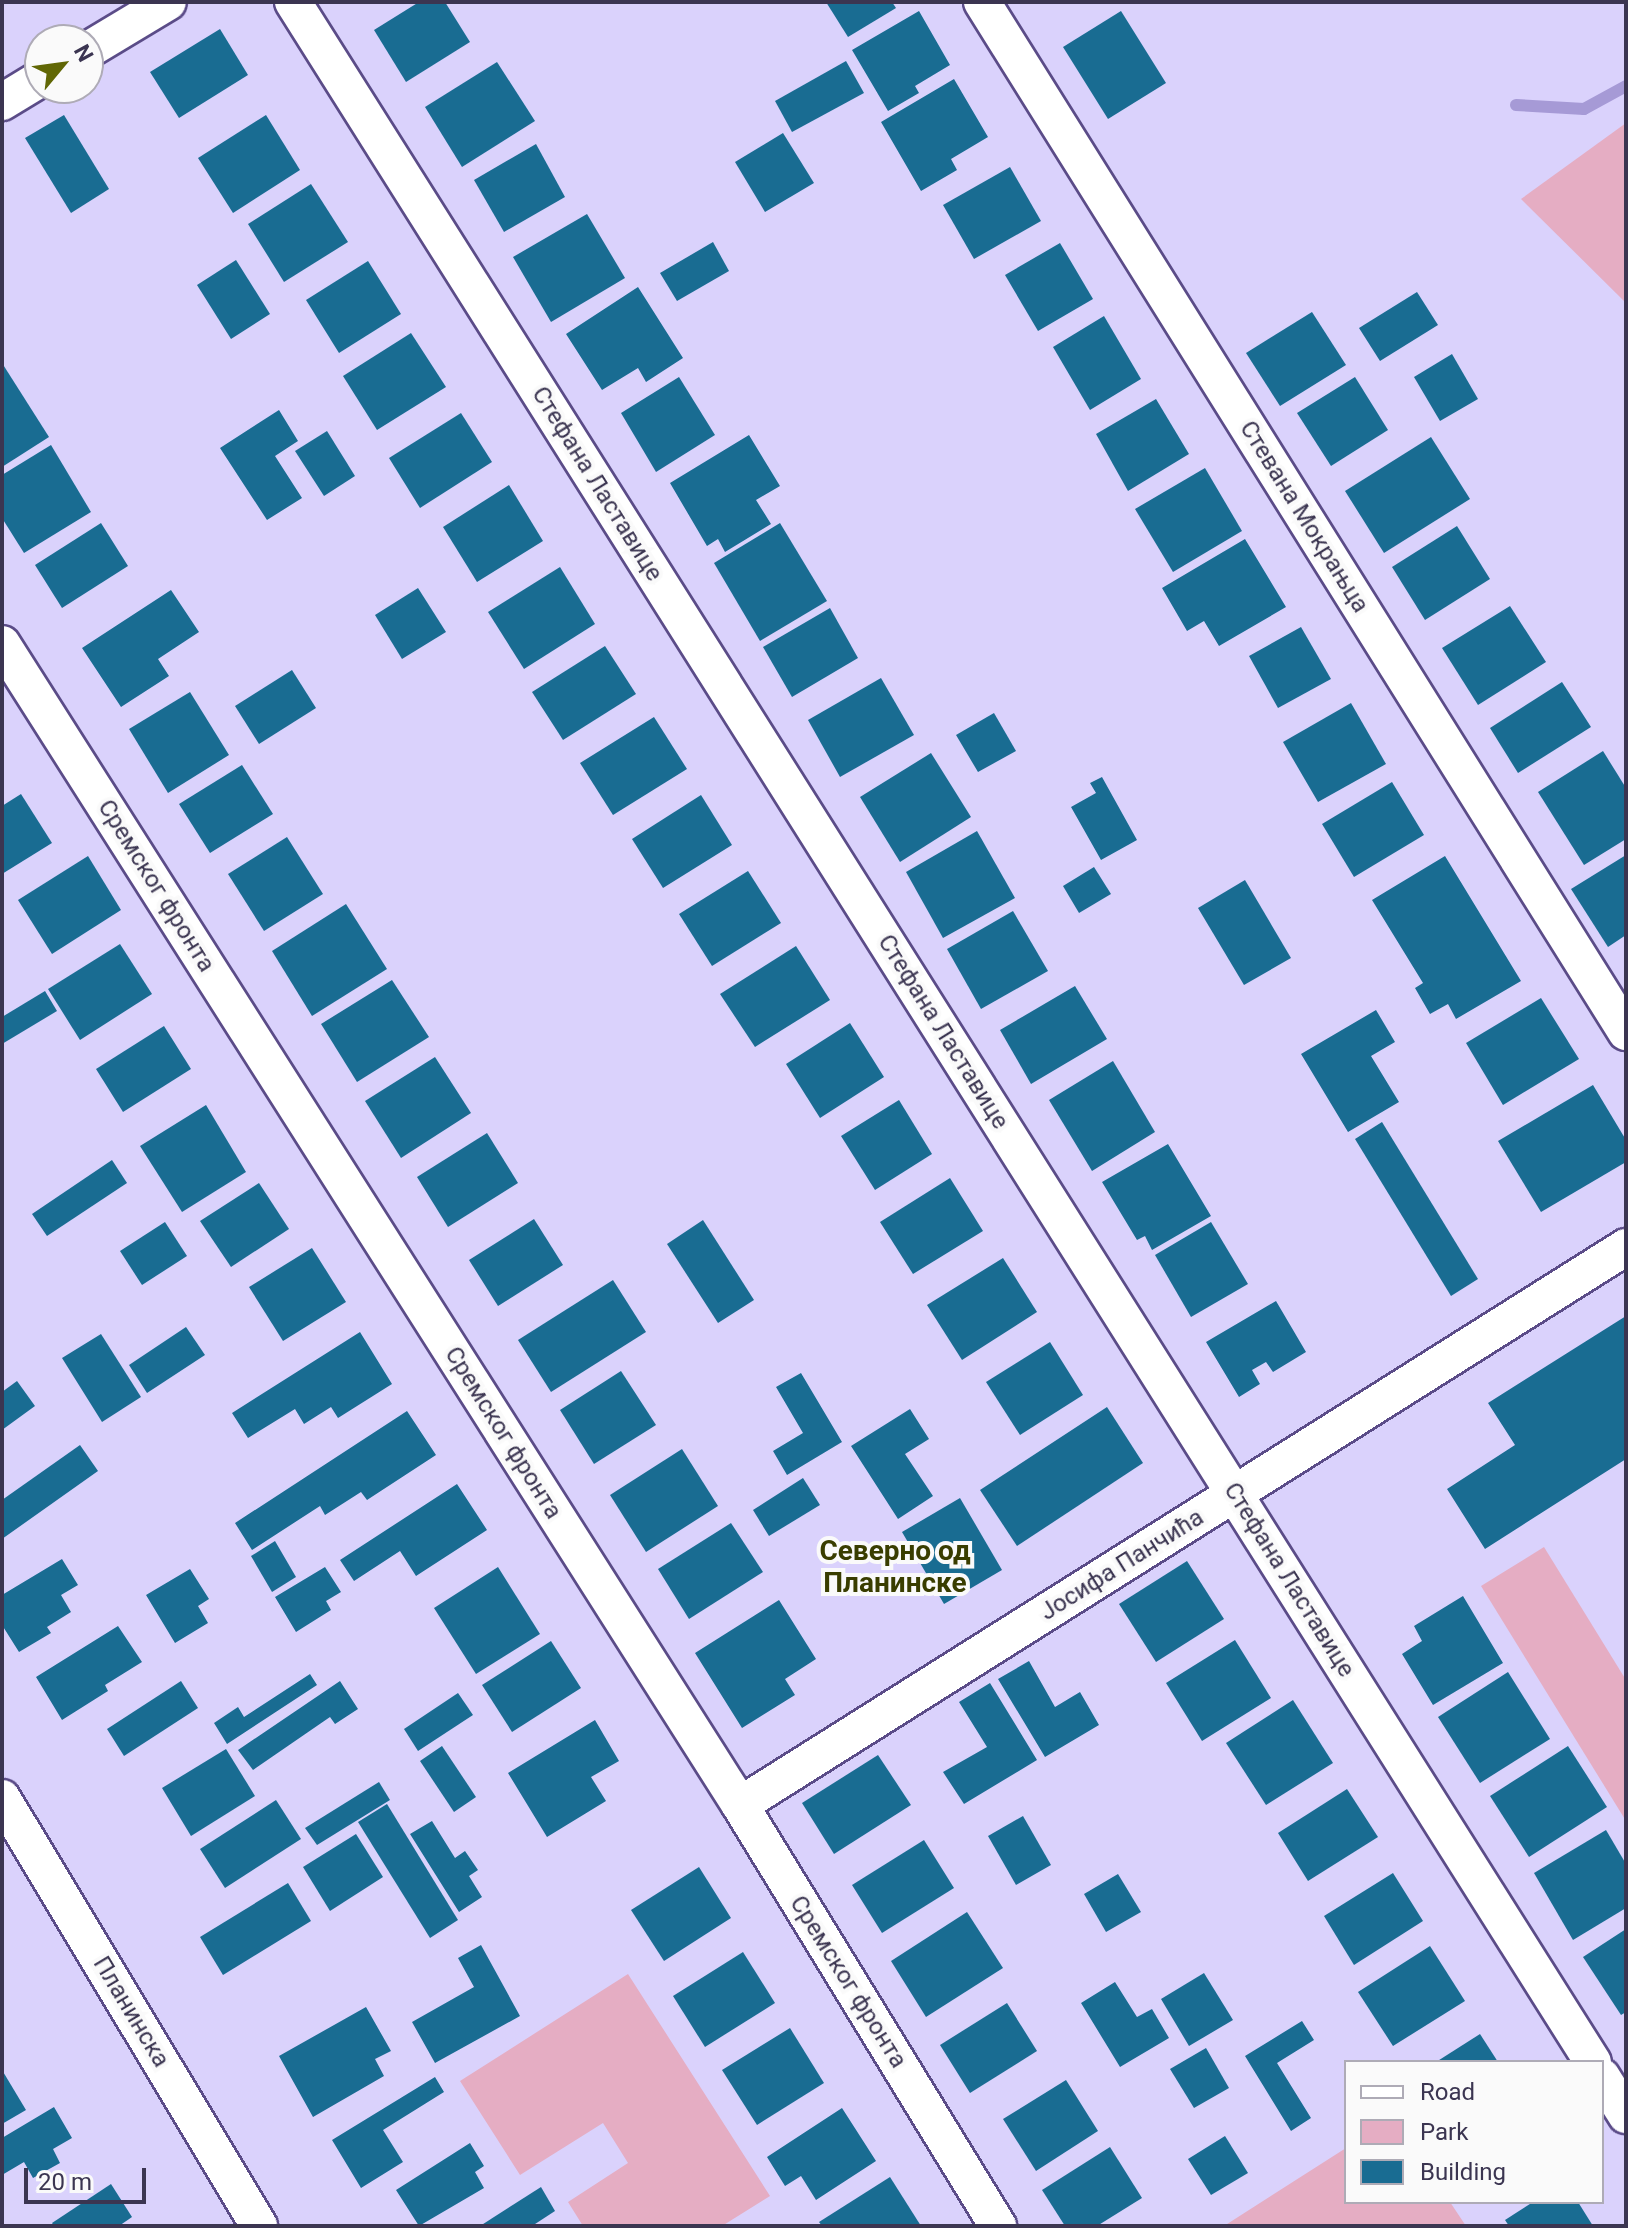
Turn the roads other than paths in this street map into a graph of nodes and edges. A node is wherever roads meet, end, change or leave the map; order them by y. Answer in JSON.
{"nodes":[{"id":1,"x":168,"y":2,"type":"edge"},
{"id":2,"x":293,"y":2,"type":"edge"},
{"id":3,"x":982,"y":2,"type":"edge"},
{"id":4,"x":104,"y":40,"type":"edge"},
{"id":5,"x":24,"y":89,"type":"edge"},
{"id":6,"x":2,"y":102,"type":"edge"},
{"id":7,"x":2,"y":644,"type":"edge"},
{"id":8,"x":1626,"y":1032,"type":"edge"},
{"id":9,"x":1626,"y":1247,"type":"edge"},
{"id":10,"x":1235,"y":1494,"type":"junction"},
{"id":11,"x":2,"y":1798,"type":"edge"},
{"id":12,"x":740,"y":1805,"type":"junction"},
{"id":13,"x":1592,"y":2060,"type":"edge"},
{"id":14,"x":1604,"y":2080,"type":"edge"},
{"id":15,"x":1626,"y":2115,"type":"edge"},
{"id":16,"x":259,"y":2226,"type":"edge"},
{"id":17,"x":998,"y":2226,"type":"edge"}],
"edges":[{"from":1,"to":4,"type":"street"},
{"from":2,"to":10,"type":"street","name":"Стефана Ластавице"},
{"from":3,"to":8,"type":"street","name":"Стевана Мокрањца"},
{"from":5,"to":6,"type":"street"},
{"from":7,"to":12,"type":"street","name":"Сремског фронта"},
{"from":9,"to":10,"type":"street","name":"Јосифа Панчића"},
{"from":10,"to":12,"type":"street","name":"Јосифа Панчића"},
{"from":10,"to":13,"type":"street","name":"Стефана Ластавице"},
{"from":11,"to":16,"type":"street","name":"Планинска"},
{"from":12,"to":17,"type":"street","name":"Сремског фронта"},
{"from":14,"to":15,"type":"street"}]}
